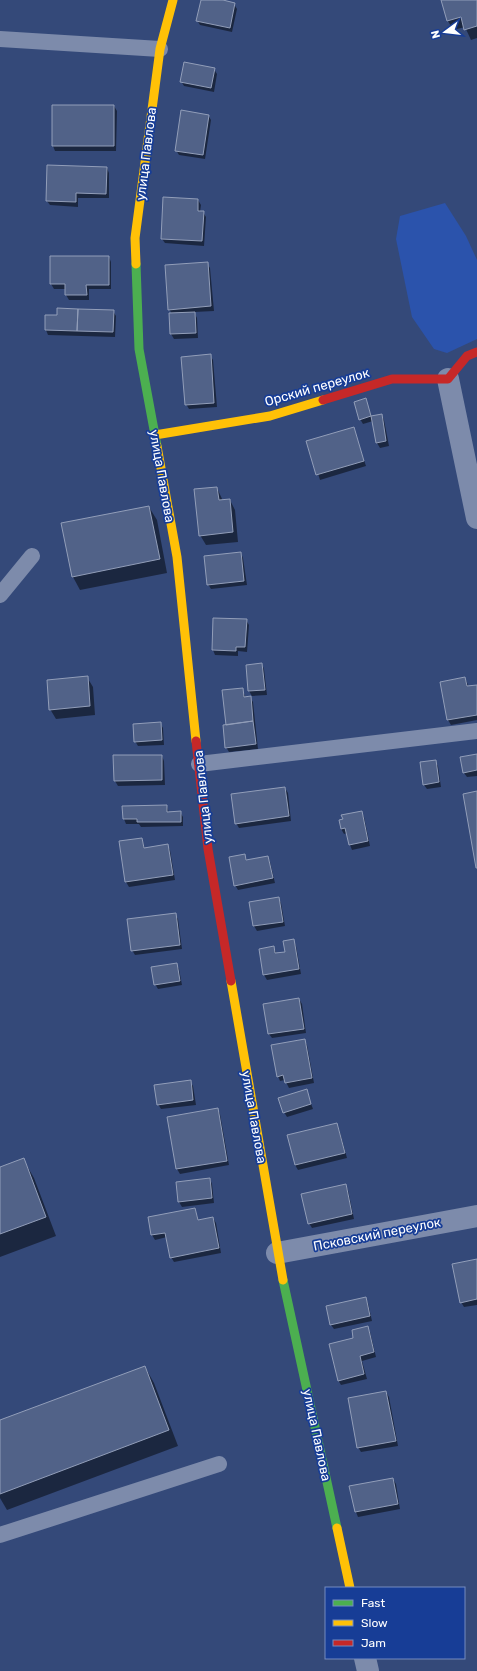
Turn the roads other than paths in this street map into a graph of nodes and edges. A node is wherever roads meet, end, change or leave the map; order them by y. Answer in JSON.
{"nodes":[{"id":1,"x":173,"y":0,"type":"edge"},
{"id":2,"x":0,"y":39,"type":"edge"},
{"id":3,"x":160,"y":49,"type":"junction"},
{"id":4,"x":477,"y":352,"type":"edge"},
{"id":5,"x":448,"y":379,"type":"junction"},
{"id":6,"x":155,"y":435,"type":"junction"},
{"id":7,"x":477,"y":518,"type":"edge"},
{"id":8,"x":32,"y":556,"type":"dead end"},
{"id":9,"x":0,"y":595,"type":"edge"},
{"id":10,"x":477,"y":731,"type":"edge"},
{"id":11,"x":199,"y":764,"type":"junction"},
{"id":12,"x":477,"y":1216,"type":"edge"},
{"id":13,"x":277,"y":1253,"type":"junction"},
{"id":14,"x":219,"y":1464,"type":"dead end"},
{"id":15,"x":0,"y":1535,"type":"edge"},
{"id":16,"x":350,"y":1587,"type":"edge"},
{"id":17,"x":365,"y":1659,"type":"edge"},
{"id":18,"x":368,"y":1671,"type":"edge"}],
"edges":[{"from":1,"to":3,"type":"street","name":"улица Павлова"},
{"from":2,"to":3,"type":"lane"},
{"from":3,"to":6,"type":"street","name":"улица Павлова"},
{"from":4,"to":5,"type":"street"},
{"from":5,"to":6,"type":"street","name":"Орский переулок"},
{"from":5,"to":7,"type":"street"},
{"from":6,"to":11,"type":"street","name":"улица Павлова"},
{"from":8,"to":9,"type":"lane"},
{"from":10,"to":11,"type":"lane"},
{"from":11,"to":13,"type":"street","name":"улица Павлова"},
{"from":12,"to":13,"type":"street","name":"Псковский переулок"},
{"from":13,"to":16,"type":"street","name":"улица Павлова"},
{"from":14,"to":15,"type":"lane"},
{"from":17,"to":18,"type":"street"}]}
